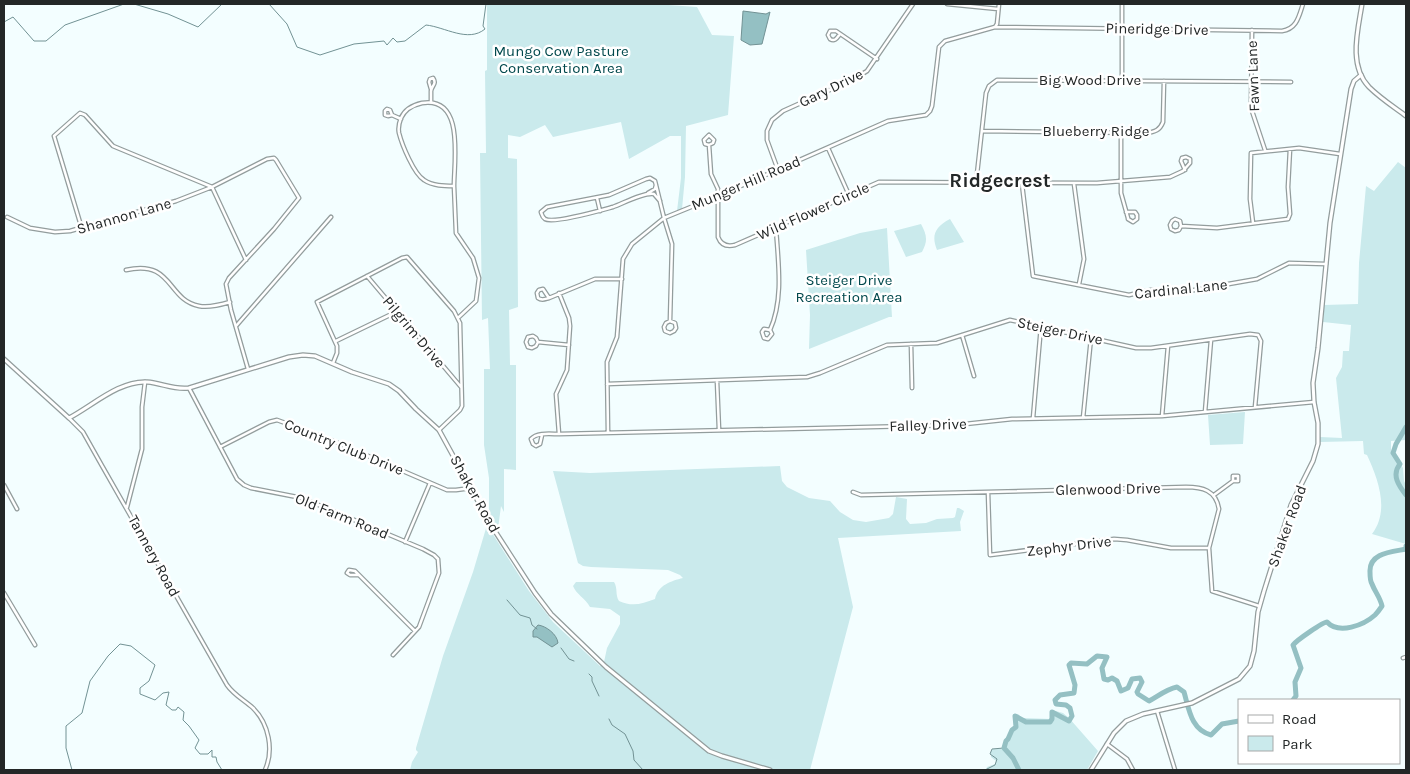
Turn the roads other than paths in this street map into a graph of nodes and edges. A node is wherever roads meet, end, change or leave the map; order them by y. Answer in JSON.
{"nodes":[{"id":1,"x":913,"y":4,"type":"edge"},
{"id":2,"x":947,"y":4,"type":"edge"},
{"id":3,"x":999,"y":4,"type":"edge"},
{"id":4,"x":1122,"y":4,"type":"edge"},
{"id":5,"x":1303,"y":4,"type":"edge"},
{"id":6,"x":1362,"y":4,"type":"edge"},
{"id":7,"x":998,"y":9,"type":"junction"},
{"id":8,"x":995,"y":27,"type":"junction"},
{"id":9,"x":1122,"y":29,"type":"junction"},
{"id":10,"x":1252,"y":30,"type":"junction"},
{"id":11,"x":840,"y":34,"type":"junction"},
{"id":12,"x":877,"y":59,"type":"junction"},
{"id":13,"x":1361,"y":75,"type":"junction"},
{"id":14,"x":1122,"y":80,"type":"junction"},
{"id":15,"x":1164,"y":81,"type":"junction"},
{"id":16,"x":1251,"y":81,"type":"junction"},
{"id":17,"x":1291,"y":82,"type":"dead end"},
{"id":18,"x":432,"y":89,"type":"dead end"},
{"id":19,"x":431,"y":102,"type":"junction"},
{"id":20,"x":392,"y":115,"type":"dead end"},
{"id":21,"x":1406,"y":116,"type":"edge"},
{"id":22,"x":401,"y":119,"type":"junction"},
{"id":23,"x":982,"y":130,"type":"junction"},
{"id":24,"x":1121,"y":132,"type":"junction"},
{"id":25,"x":709,"y":145,"type":"dead end"},
{"id":26,"x":828,"y":148,"type":"junction"},
{"id":27,"x":1290,"y":149,"type":"junction"},
{"id":28,"x":1265,"y":150,"type":"junction"},
{"id":29,"x":1340,"y":154,"type":"junction"},
{"id":30,"x":778,"y":170,"type":"junction"},
{"id":31,"x":1185,"y":170,"type":"junction"},
{"id":32,"x":1120,"y":181,"type":"junction"},
{"id":33,"x":976,"y":183,"type":"junction"},
{"id":34,"x":1022,"y":183,"type":"junction"},
{"id":35,"x":656,"y":184,"type":"junction"},
{"id":36,"x":1074,"y":184,"type":"junction"},
{"id":37,"x":454,"y":186,"type":"junction"},
{"id":38,"x":212,"y":187,"type":"junction"},
{"id":39,"x":647,"y":194,"type":"junction"},
{"id":40,"x":849,"y":195,"type":"junction"},
{"id":41,"x":718,"y":196,"type":"junction"},
{"id":42,"x":597,"y":198,"type":"junction"},
{"id":43,"x":660,"y":201,"type":"junction"},
{"id":44,"x":600,"y":211,"type":"junction"},
{"id":45,"x":1126,"y":212,"type":"junction"},
{"id":46,"x":331,"y":216,"type":"dead end"},
{"id":47,"x":7,"y":217,"type":"dead end"},
{"id":48,"x":664,"y":218,"type":"junction"},
{"id":49,"x":1253,"y":223,"type":"junction"},
{"id":50,"x":1181,"y":226,"type":"junction"},
{"id":51,"x":776,"y":228,"type":"junction"},
{"id":52,"x":82,"y":229,"type":"junction"},
{"id":53,"x":246,"y":260,"type":"junction"},
{"id":54,"x":1326,"y":264,"type":"junction"},
{"id":55,"x":126,"y":270,"type":"dead end"},
{"id":56,"x":367,"y":276,"type":"junction"},
{"id":57,"x":622,"y":279,"type":"junction"},
{"id":58,"x":1079,"y":284,"type":"junction"},
{"id":59,"x":559,"y":293,"type":"junction"},
{"id":60,"x":549,"y":298,"type":"junction"},
{"id":61,"x":230,"y":302,"type":"junction"},
{"id":62,"x":396,"y":312,"type":"junction"},
{"id":63,"x":459,"y":318,"type":"junction"},
{"id":64,"x":670,"y":321,"type":"junction"},
{"id":65,"x":236,"y":326,"type":"junction"},
{"id":66,"x":1041,"y":326,"type":"junction"},
{"id":67,"x":770,"y":330,"type":"junction"},
{"id":68,"x":962,"y":335,"type":"junction"},
{"id":69,"x":1091,"y":338,"type":"junction"},
{"id":70,"x":1211,"y":340,"type":"junction"},
{"id":71,"x":336,"y":341,"type":"junction"},
{"id":72,"x":538,"y":342,"type":"junction"},
{"id":73,"x":569,"y":344,"type":"junction"},
{"id":74,"x":911,"y":344,"type":"junction"},
{"id":75,"x":1168,"y":346,"type":"junction"},
{"id":76,"x":4,"y":359,"type":"edge"},
{"id":77,"x":333,"y":363,"type":"junction"},
{"id":78,"x":248,"y":369,"type":"junction"},
{"id":79,"x":974,"y":376,"type":"dead end"},
{"id":80,"x":717,"y":381,"type":"junction"},
{"id":81,"x":145,"y":382,"type":"junction"},
{"id":82,"x":607,"y":384,"type":"junction"},
{"id":83,"x":189,"y":388,"type":"junction"},
{"id":84,"x":462,"y":388,"type":"junction"},
{"id":85,"x":912,"y":388,"type":"dead end"},
{"id":86,"x":1314,"y":402,"type":"junction"},
{"id":87,"x":1255,"y":407,"type":"junction"},
{"id":88,"x":1205,"y":412,"type":"junction"},
{"id":89,"x":1162,"y":416,"type":"junction"},
{"id":90,"x":69,"y":418,"type":"junction"},
{"id":91,"x":1033,"y":418,"type":"junction"},
{"id":92,"x":1083,"y":418,"type":"junction"},
{"id":93,"x":439,"y":430,"type":"junction"},
{"id":94,"x":719,"y":430,"type":"junction"},
{"id":95,"x":608,"y":433,"type":"junction"},
{"id":96,"x":542,"y":434,"type":"junction"},
{"id":97,"x":560,"y":434,"type":"junction"},
{"id":98,"x":220,"y":448,"type":"junction"},
{"id":99,"x":1233,"y":481,"type":"dead end"},
{"id":100,"x":430,"y":483,"type":"junction"},
{"id":101,"x":4,"y":485,"type":"edge"},
{"id":102,"x":471,"y":488,"type":"junction"},
{"id":103,"x":853,"y":492,"type":"dead end"},
{"id":104,"x":988,"y":492,"type":"junction"},
{"id":105,"x":1214,"y":495,"type":"junction"},
{"id":106,"x":17,"y":509,"type":"dead end"},
{"id":107,"x":127,"y":509,"type":"junction"},
{"id":108,"x":405,"y":542,"type":"junction"},
{"id":109,"x":1210,"y":548,"type":"junction"},
{"id":110,"x":358,"y":575,"type":"dead end"},
{"id":111,"x":4,"y":593,"type":"edge"},
{"id":112,"x":1259,"y":606,"type":"junction"},
{"id":113,"x":415,"y":631,"type":"junction"},
{"id":114,"x":35,"y":645,"type":"dead end"},
{"id":115,"x":393,"y":655,"type":"dead end"},
{"id":116,"x":1157,"y":711,"type":"junction"},
{"id":117,"x":1106,"y":744,"type":"junction"},
{"id":118,"x":266,"y":770,"type":"edge"},
{"id":119,"x":770,"y":770,"type":"edge"},
{"id":120,"x":1091,"y":770,"type":"edge"},
{"id":121,"x":1133,"y":770,"type":"edge"},
{"id":122,"x":1175,"y":770,"type":"edge"}],
"edges":[{"from":1,"to":12,"type":"street","name":"Gary Drive"},
{"from":2,"to":7,"type":"street"},
{"from":3,"to":7,"type":"street"},
{"from":4,"to":9,"type":"street"},
{"from":5,"to":10,"type":"street","name":"Pineridge Drive"},
{"from":6,"to":13,"type":"street"},
{"from":7,"to":8,"type":"street"},
{"from":8,"to":9,"type":"street","name":"Pineridge Drive"},
{"from":8,"to":26,"type":"street","name":"Munger Hill Road"},
{"from":9,"to":10,"type":"street","name":"Pineridge Drive"},
{"from":9,"to":14,"type":"street"},
{"from":10,"to":16,"type":"street","name":"Fawn Lane"},
{"from":11,"to":11,"type":"street"},
{"from":11,"to":12,"type":"street"},
{"from":12,"to":30,"type":"street","name":"Gary Drive"},
{"from":13,"to":21,"type":"street"},
{"from":13,"to":29,"type":"street","name":"Shaker Road"},
{"from":14,"to":15,"type":"street","name":"Big Wood Drive"},
{"from":14,"to":23,"type":"street","name":"Big Wood Drive"},
{"from":15,"to":16,"type":"street","name":"Big Wood Drive"},
{"from":15,"to":24,"type":"street","name":"Blueberry Ridge"},
{"from":16,"to":17,"type":"street","name":"Big Wood Drive"},
{"from":16,"to":28,"type":"street","name":"Fawn Lane"},
{"from":18,"to":19,"type":"street"},
{"from":19,"to":22,"type":"street"},
{"from":19,"to":37,"type":"street"},
{"from":20,"to":22,"type":"street"},
{"from":22,"to":37,"type":"street"},
{"from":23,"to":24,"type":"street","name":"Blueberry Ridge"},
{"from":23,"to":33,"type":"street","name":"Big Wood Drive"},
{"from":24,"to":32,"type":"street"},
{"from":25,"to":41,"type":"street","name":"Wild Flower Circle"},
{"from":26,"to":30,"type":"street","name":"Munger Hill Road"},
{"from":26,"to":40,"type":"street"},
{"from":27,"to":28,"type":"street"},
{"from":27,"to":29,"type":"street"},
{"from":27,"to":49,"type":"street"},
{"from":28,"to":49,"type":"street"},
{"from":29,"to":54,"type":"street","name":"Shaker Road"},
{"from":30,"to":41,"type":"street","name":"Munger Hill Road"},
{"from":31,"to":31,"type":"street"},
{"from":31,"to":32,"type":"street","name":"Wild Flower Circle"},
{"from":32,"to":36,"type":"street","name":"Wild Flower Circle"},
{"from":32,"to":45,"type":"street"},
{"from":33,"to":34,"type":"street","name":"Wild Flower Circle"},
{"from":33,"to":40,"type":"street","name":"Wild Flower Circle"},
{"from":34,"to":36,"type":"street","name":"Wild Flower Circle"},
{"from":34,"to":58,"type":"street","name":"Cardinal Lane"},
{"from":35,"to":39,"type":"street"},
{"from":35,"to":42,"type":"street"},
{"from":35,"to":43,"type":"street"},
{"from":36,"to":58,"type":"street"},
{"from":37,"to":63,"type":"street"},
{"from":38,"to":52,"type":"street","name":"Shannon Lane"},
{"from":38,"to":52,"type":"street"},
{"from":38,"to":53,"type":"street"},
{"from":38,"to":53,"type":"street","name":"Shannon Lane"},
{"from":39,"to":43,"type":"street"},
{"from":39,"to":44,"type":"street"},
{"from":40,"to":51,"type":"street","name":"Wild Flower Circle"},
{"from":41,"to":48,"type":"street","name":"Munger Hill Road"},
{"from":41,"to":51,"type":"street","name":"Wild Flower Circle"},
{"from":42,"to":44,"type":"street"},
{"from":42,"to":44,"type":"street"},
{"from":43,"to":48,"type":"street"},
{"from":45,"to":45,"type":"street"},
{"from":46,"to":65,"type":"street"},
{"from":47,"to":52,"type":"street","name":"Shannon Lane"},
{"from":48,"to":57,"type":"street","name":"Munger Hill Road"},
{"from":48,"to":64,"type":"street"},
{"from":49,"to":50,"type":"street"},
{"from":50,"to":50,"type":"street"},
{"from":51,"to":67,"type":"street"},
{"from":53,"to":61,"type":"street"},
{"from":54,"to":58,"type":"street","name":"Cardinal Lane"},
{"from":54,"to":86,"type":"street","name":"Shaker Road"},
{"from":55,"to":61,"type":"street"},
{"from":56,"to":62,"type":"street","name":"Pilgrim Drive"},
{"from":56,"to":63,"type":"street"},
{"from":56,"to":71,"type":"street"},
{"from":57,"to":59,"type":"street"},
{"from":57,"to":82,"type":"street","name":"Munger Hill Road"},
{"from":59,"to":60,"type":"street"},
{"from":59,"to":73,"type":"street"},
{"from":60,"to":60,"type":"street"},
{"from":61,"to":65,"type":"street"},
{"from":62,"to":71,"type":"street"},
{"from":62,"to":84,"type":"street","name":"Pilgrim Drive"},
{"from":63,"to":84,"type":"street"},
{"from":64,"to":64,"type":"street"},
{"from":65,"to":78,"type":"street"},
{"from":66,"to":68,"type":"street","name":"Steiger Drive"},
{"from":66,"to":69,"type":"street","name":"Steiger Drive"},
{"from":66,"to":91,"type":"street"},
{"from":67,"to":67,"type":"street"},
{"from":68,"to":74,"type":"street","name":"Steiger Drive"},
{"from":68,"to":79,"type":"street"},
{"from":69,"to":75,"type":"street","name":"Steiger Drive"},
{"from":69,"to":92,"type":"street"},
{"from":70,"to":75,"type":"street","name":"Steiger Drive"},
{"from":70,"to":87,"type":"street","name":"Steiger Drive"},
{"from":70,"to":88,"type":"street"},
{"from":71,"to":77,"type":"street"},
{"from":72,"to":72,"type":"street"},
{"from":72,"to":73,"type":"street"},
{"from":73,"to":97,"type":"street"},
{"from":74,"to":80,"type":"street","name":"Steiger Drive"},
{"from":74,"to":85,"type":"street"},
{"from":75,"to":89,"type":"street"},
{"from":76,"to":90,"type":"street","name":"Tannery Road"},
{"from":77,"to":78,"type":"street","name":"Shaker Road"},
{"from":77,"to":93,"type":"street","name":"Shaker Road"},
{"from":78,"to":83,"type":"street","name":"Shaker Road"},
{"from":80,"to":82,"type":"street","name":"Steiger Drive"},
{"from":80,"to":94,"type":"street"},
{"from":81,"to":83,"type":"street","name":"Shaker Road"},
{"from":81,"to":90,"type":"street","name":"Shaker Road"},
{"from":81,"to":107,"type":"street"},
{"from":82,"to":95,"type":"street","name":"Munger Hill Road"},
{"from":83,"to":98,"type":"street","name":"Old Farm Road"},
{"from":84,"to":93,"type":"street"},
{"from":86,"to":87,"type":"street","name":"Falley Drive"},
{"from":86,"to":112,"type":"street","name":"Shaker Road"},
{"from":87,"to":88,"type":"street","name":"Falley Drive"},
{"from":88,"to":89,"type":"street","name":"Falley Drive"},
{"from":89,"to":92,"type":"street","name":"Falley Drive"},
{"from":90,"to":107,"type":"street","name":"Tannery Road"},
{"from":91,"to":92,"type":"street","name":"Falley Drive"},
{"from":91,"to":94,"type":"street","name":"Falley Drive"},
{"from":93,"to":102,"type":"street","name":"Shaker Road"},
{"from":94,"to":95,"type":"street","name":"Falley Drive"},
{"from":95,"to":97,"type":"street","name":"Falley Drive"},
{"from":96,"to":96,"type":"street","name":"Falley Drive"},
{"from":96,"to":97,"type":"street","name":"Falley Drive"},
{"from":98,"to":100,"type":"street","name":"Country Club Drive"},
{"from":98,"to":108,"type":"street","name":"Old Farm Road"},
{"from":99,"to":105,"type":"street"},
{"from":100,"to":102,"type":"street","name":"Country Club Drive"},
{"from":100,"to":108,"type":"street"},
{"from":101,"to":106,"type":"street"},
{"from":102,"to":119,"type":"street","name":"Shaker Road"},
{"from":103,"to":104,"type":"street","name":"Glenwood Drive"},
{"from":104,"to":105,"type":"street","name":"Glenwood Drive"},
{"from":104,"to":109,"type":"street","name":"Zephyr Drive"},
{"from":105,"to":109,"type":"street"},
{"from":107,"to":118,"type":"street","name":"Tannery Road"},
{"from":108,"to":113,"type":"street","name":"Old Farm Road"},
{"from":109,"to":112,"type":"street"},
{"from":110,"to":113,"type":"street"},
{"from":111,"to":114,"type":"street"},
{"from":112,"to":116,"type":"street","name":"Shaker Road"},
{"from":113,"to":115,"type":"street","name":"Old Farm Road"},
{"from":116,"to":117,"type":"street","name":"Shaker Road"},
{"from":116,"to":122,"type":"street"},
{"from":117,"to":120,"type":"street","name":"Shaker Road"},
{"from":117,"to":121,"type":"street"}]}
